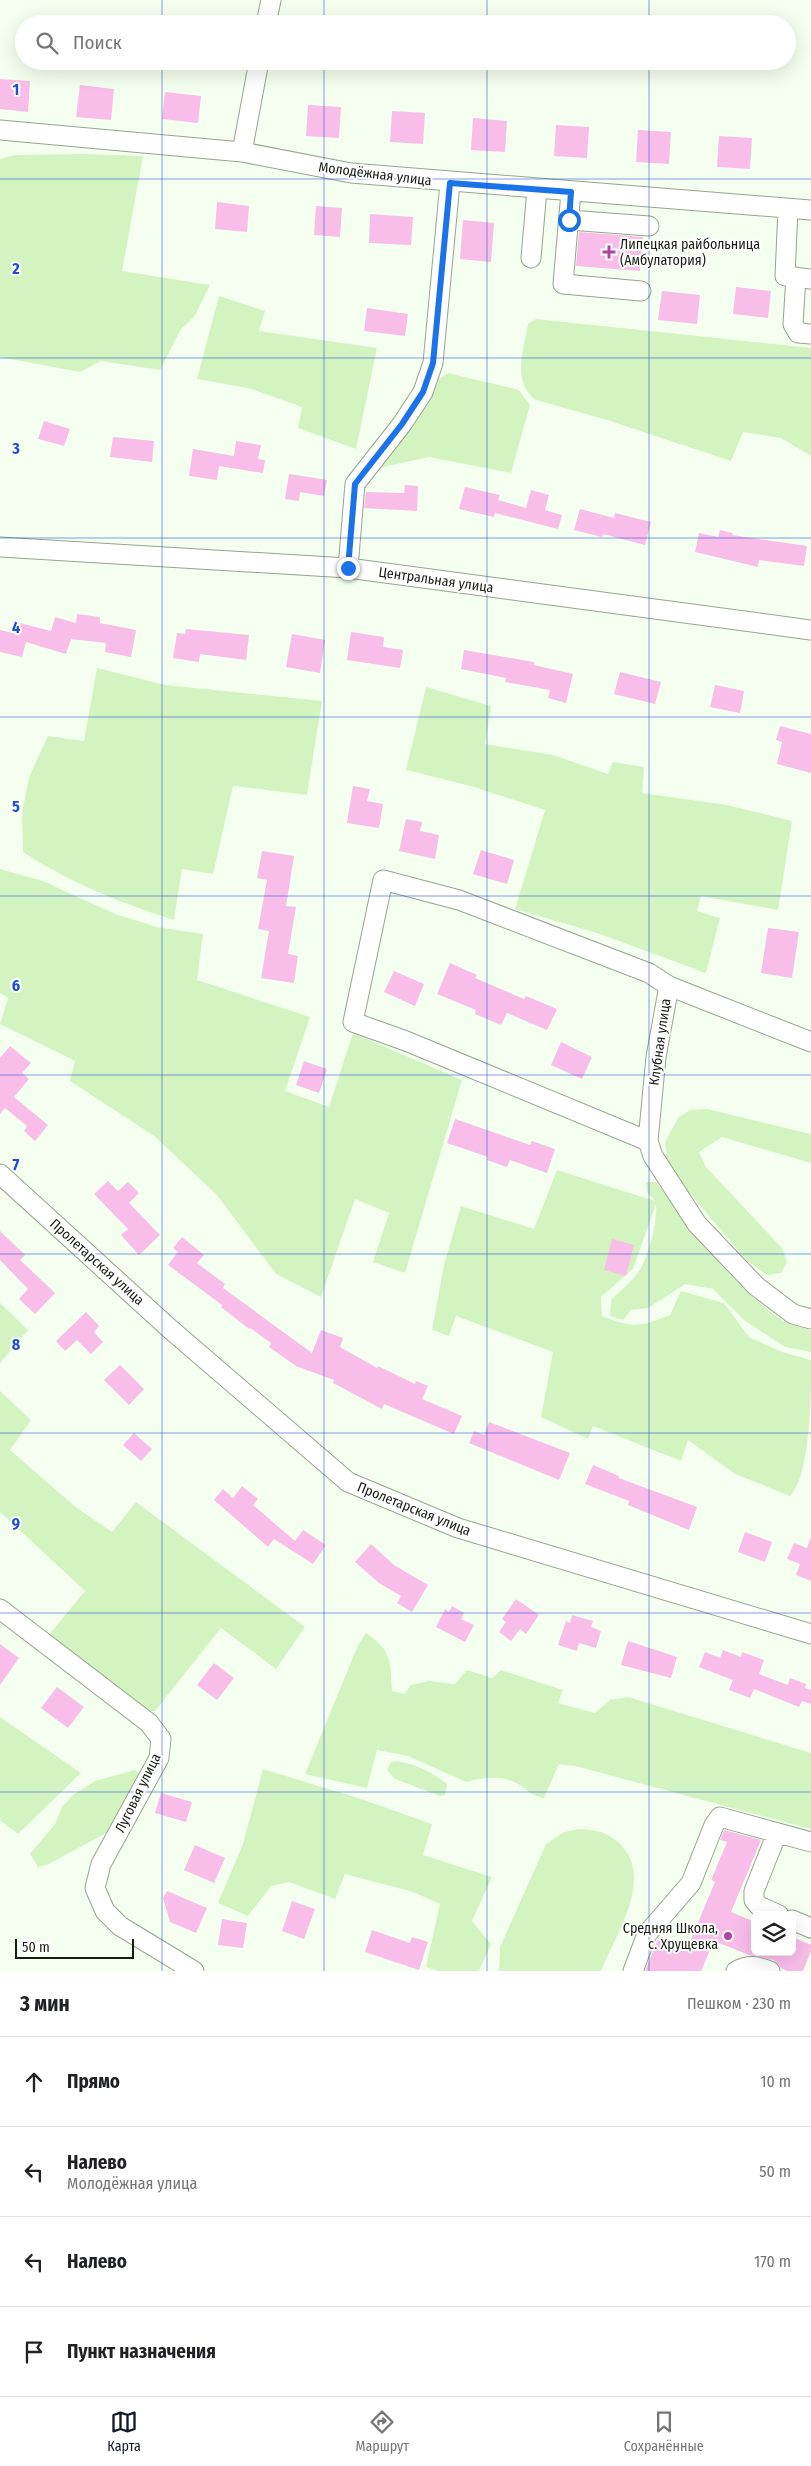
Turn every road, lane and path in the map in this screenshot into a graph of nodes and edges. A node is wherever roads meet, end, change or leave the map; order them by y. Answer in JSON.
{"nodes":[{"id":1,"x":271,"y":0,"type":"edge"},
{"id":2,"x":268,"y":15,"type":"edge"},
{"id":3,"x":257,"y":70,"type":"edge"},
{"id":4,"x":0,"y":130,"type":"edge"},
{"id":5,"x":242,"y":152,"type":"junction"},
{"id":6,"x":450,"y":183,"type":"junction"},
{"id":7,"x":536,"y":189,"type":"junction"},
{"id":8,"x":571,"y":192,"type":"junction"},
{"id":9,"x":788,"y":209,"type":"junction"},
{"id":10,"x":811,"y":210,"type":"edge"},
{"id":11,"x":569,"y":220,"type":"junction"},
{"id":12,"x":649,"y":226,"type":"dead end"},
{"id":13,"x":531,"y":258,"type":"dead end"},
{"id":14,"x":803,"y":278,"type":"edge"},
{"id":15,"x":640,"y":291,"type":"dead end"},
{"id":16,"x":811,"y":334,"type":"edge"},
{"id":17,"x":0,"y":547,"type":"edge"},
{"id":18,"x":348,"y":568,"type":"junction"},
{"id":19,"x":811,"y":630,"type":"edge"},
{"id":20,"x":668,"y":986,"type":"junction"},
{"id":21,"x":811,"y":1042,"type":"edge"},
{"id":22,"x":648,"y":1141,"type":"junction"},
{"id":23,"x":0,"y":1174,"type":"edge"},
{"id":24,"x":811,"y":1319,"type":"edge"},
{"id":25,"x":0,"y":1609,"type":"edge"},
{"id":26,"x":811,"y":1634,"type":"edge"},
{"id":27,"x":777,"y":1832,"type":"junction"},
{"id":28,"x":811,"y":1842,"type":"edge"},
{"id":29,"x":770,"y":1911,"type":"edge"},
{"id":30,"x":796,"y":1922,"type":"edge"},
{"id":31,"x":811,"y":1928,"type":"edge"},
{"id":32,"x":194,"y":1971,"type":"edge"},
{"id":33,"x":633,"y":1971,"type":"edge"},
{"id":34,"x":736,"y":1971,"type":"edge"},
{"id":35,"x":770,"y":1971,"type":"edge"}],
"edges":[{"from":1,"to":2,"type":"street"},
{"from":3,"to":5,"type":"street"},
{"from":4,"to":5,"type":"street","name":"Молодёжная улица"},
{"from":5,"to":6,"type":"street","name":"Молодёжная улица"},
{"from":6,"to":7,"type":"street","name":"Молодёжная улица"},
{"from":6,"to":18,"type":"street"},
{"from":7,"to":8,"type":"street","name":"Молодёжная улица"},
{"from":7,"to":13,"type":"street"},
{"from":8,"to":9,"type":"street","name":"Молодёжная улица"},
{"from":8,"to":11,"type":"street"},
{"from":9,"to":10,"type":"street","name":"Молодёжная улица"},
{"from":9,"to":14,"type":"street"},
{"from":11,"to":12,"type":"street"},
{"from":11,"to":15,"type":"street"},
{"from":14,"to":16,"type":"street"},
{"from":17,"to":18,"type":"street","name":"Центральная улица"},
{"from":18,"to":19,"type":"street","name":"Центральная улица"},
{"from":20,"to":21,"type":"street"},
{"from":20,"to":22,"type":"street","name":"Клубная улица"},
{"from":20,"to":22,"type":"street","name":"Клубная улица"},
{"from":22,"to":24,"type":"street"},
{"from":23,"to":26,"type":"street","name":"Пролетарская улица"},
{"from":25,"to":32,"type":"street","name":"Луговая улица"},
{"from":27,"to":28,"type":"street"},
{"from":27,"to":29,"type":"street"},
{"from":27,"to":33,"type":"street"},
{"from":30,"to":31,"type":"street"},
{"from":34,"to":35,"type":"street"}]}
